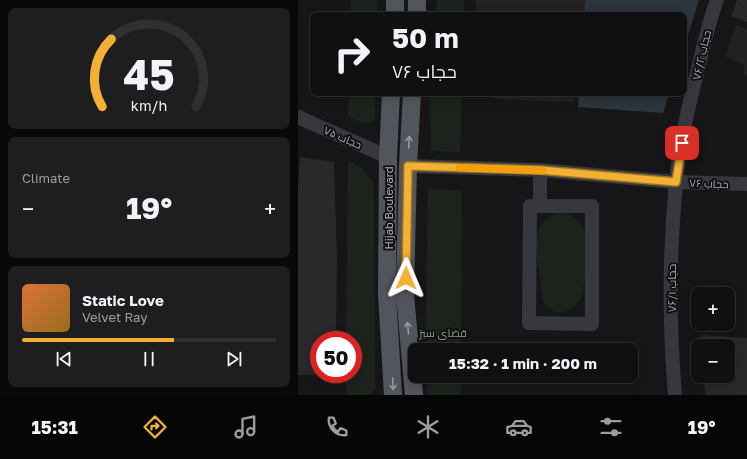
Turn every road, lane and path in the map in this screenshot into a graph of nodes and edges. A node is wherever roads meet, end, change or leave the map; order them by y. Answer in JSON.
{"nodes":[{"id":1,"x":395,"y":0,"type":"edge"},
{"id":2,"x":417,"y":0,"type":"edge"},
{"id":3,"x":717,"y":0,"type":"edge"},
{"id":4,"x":395,"y":12,"type":"edge"},
{"id":5,"x":417,"y":12,"type":"edge"},
{"id":6,"x":391,"y":96,"type":"edge"},
{"id":7,"x":412,"y":96,"type":"edge"},
{"id":8,"x":298,"y":117,"type":"edge"},
{"id":9,"x":388,"y":157,"type":"junction"},
{"id":10,"x":408,"y":166,"type":"junction"},
{"id":11,"x":540,"y":170,"type":"junction"},
{"id":12,"x":676,"y":182,"type":"junction"},
{"id":13,"x":747,"y":184,"type":"edge"},
{"id":14,"x":540,"y":206,"type":"junction"},
{"id":15,"x":393,"y":395,"type":"edge"},
{"id":16,"x":414,"y":395,"type":"edge"},
{"id":17,"x":675,"y":395,"type":"edge"}],
"edges":[{"from":1,"to":4,"type":"main road"},
{"from":2,"to":5,"type":"main road"},
{"from":3,"to":12,"type":"street","name":"حجاب ۷۶/۲"},
{"from":6,"to":9,"type":"main road","name":"Hijab Boulevard"},
{"from":10,"to":7,"type":"main road","name":"Hijab Boulevard","one_way":true},
{"from":8,"to":9,"type":"street","name":"حجاب ۷۵"},
{"from":9,"to":15,"type":"main road","name":"Hijab Boulevard","one_way":true},
{"from":10,"to":11,"type":"street","name":"حجاب ۷۶"},
{"from":16,"to":10,"type":"main road","name":"Hijab Boulevard","one_way":true},
{"from":11,"to":12,"type":"street","name":"حجاب ۷۶"},
{"from":11,"to":14,"type":"street"},
{"from":12,"to":13,"type":"street","name":"حجاب ۷۶"},
{"from":12,"to":17,"type":"street","name":"حجاب ۷۶/۱"},
{"from":14,"to":14,"type":"street"}]}
